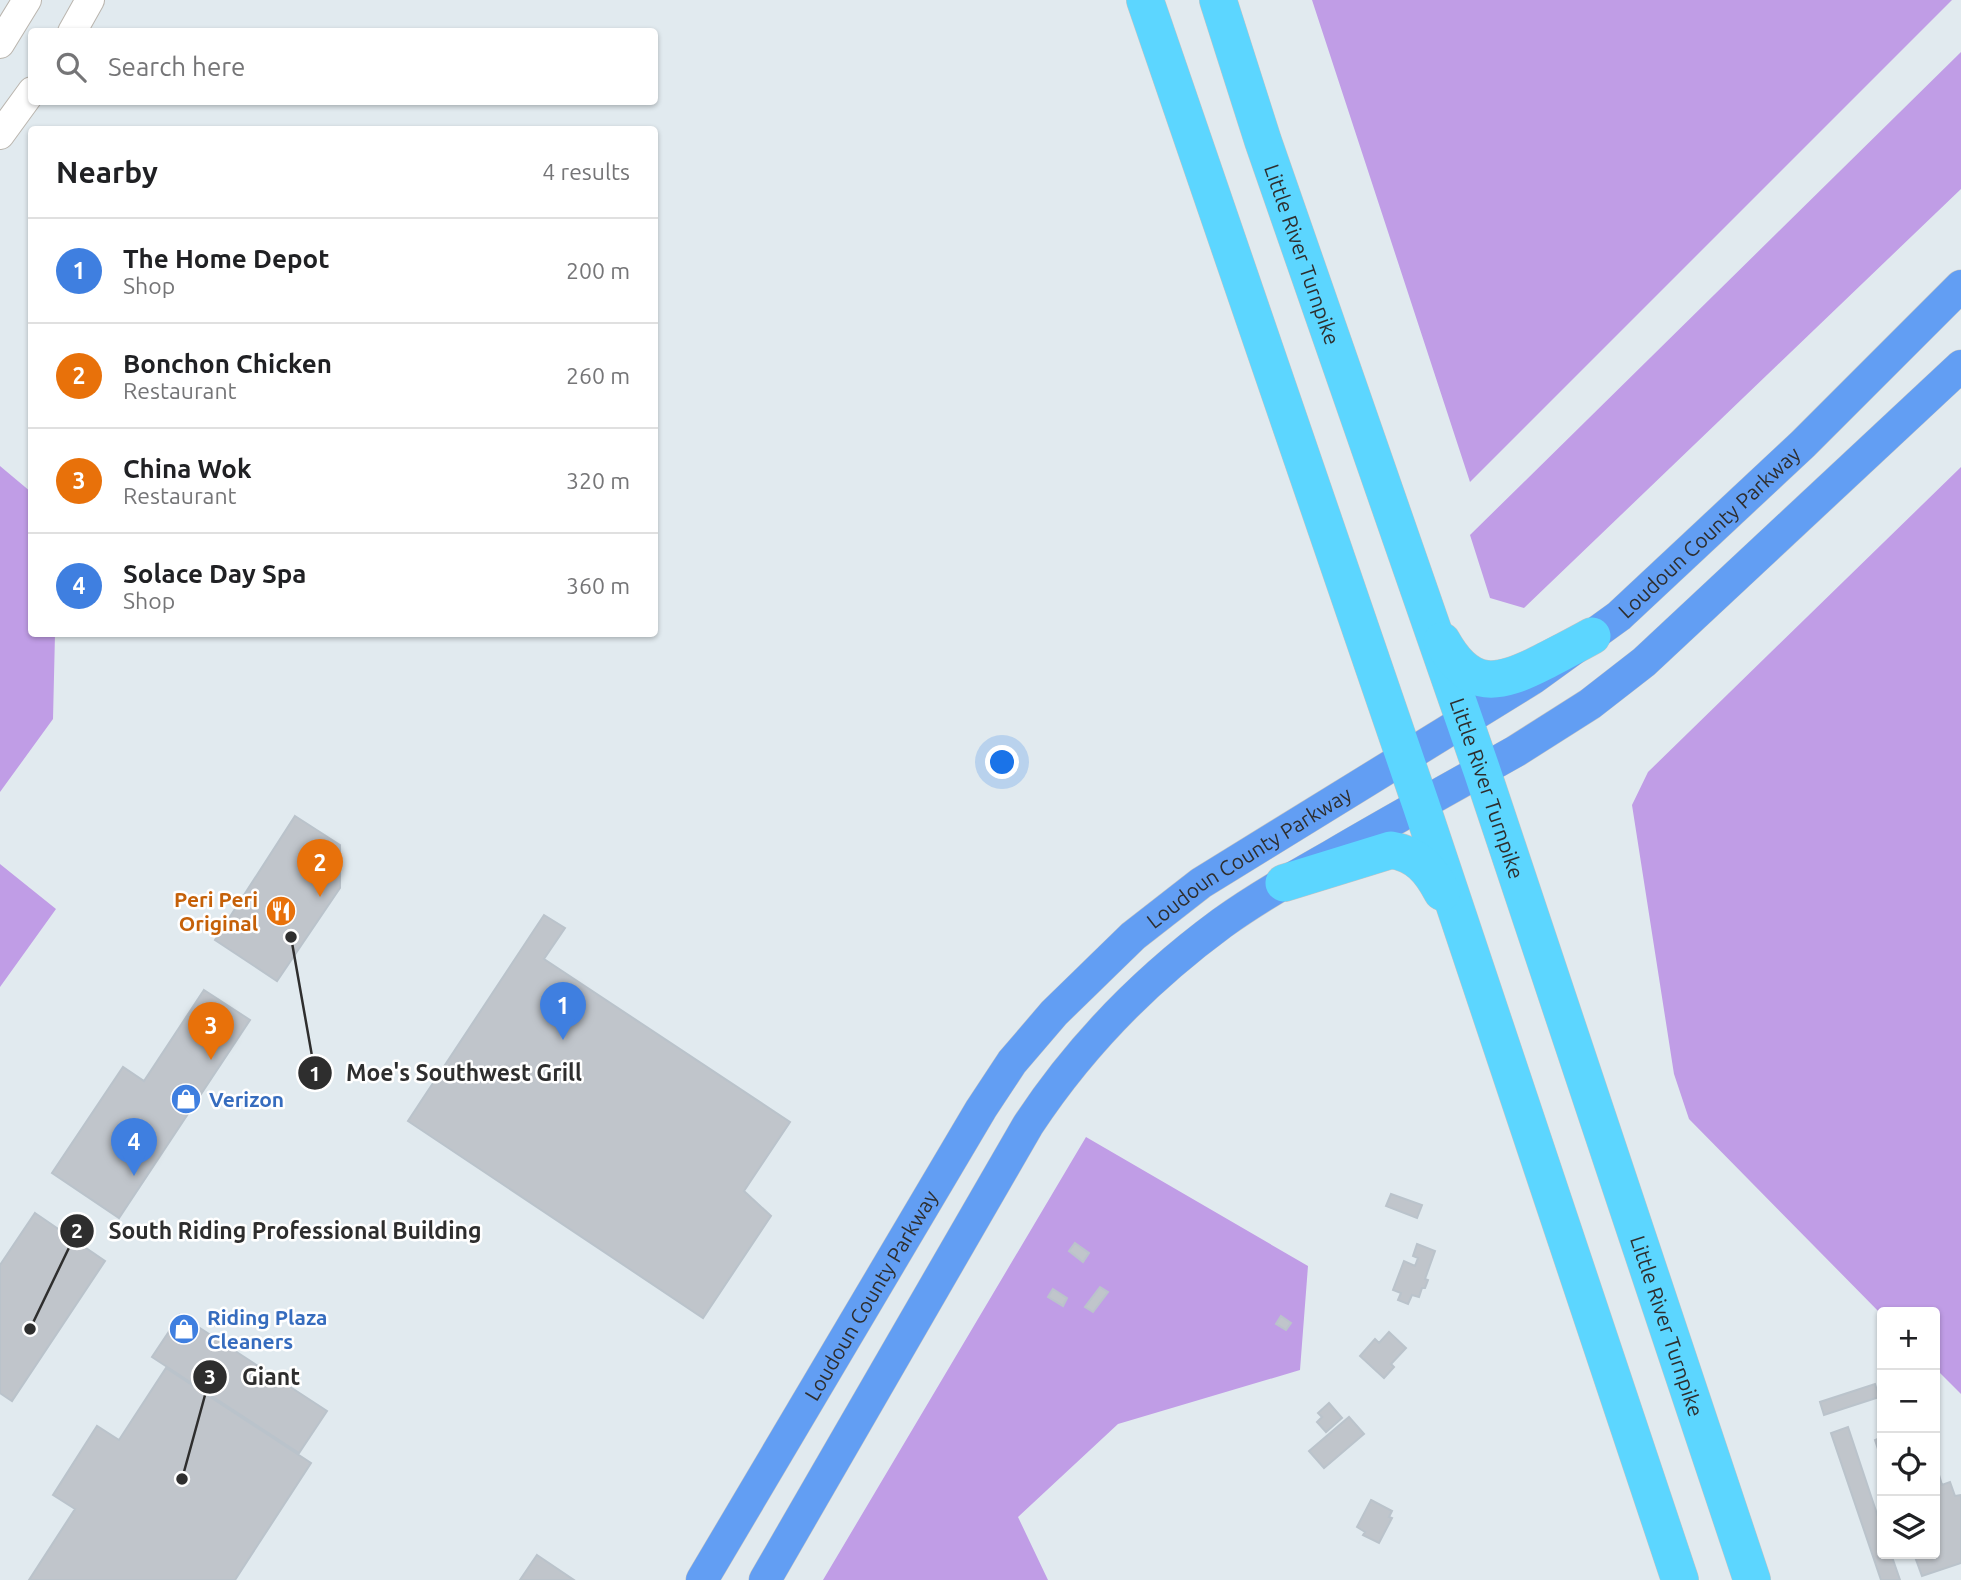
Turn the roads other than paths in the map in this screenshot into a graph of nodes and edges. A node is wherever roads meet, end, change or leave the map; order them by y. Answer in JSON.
{"nodes":[{"id":1,"x":27,"y":0,"type":"edge"},
{"id":2,"x":90,"y":0,"type":"edge"},
{"id":3,"x":1145,"y":0,"type":"edge"},
{"id":4,"x":1217,"y":0,"type":"edge"},
{"id":5,"x":74,"y":28,"type":"edge"},
{"id":6,"x":0,"y":44,"type":"edge"},
{"id":7,"x":28,"y":96,"type":"edge"},
{"id":8,"x":0,"y":135,"type":"edge"},
{"id":9,"x":1961,"y":286,"type":"edge"},
{"id":10,"x":1961,"y":366,"type":"edge"},
{"id":11,"x":1424,"y":607,"type":"junction"},
{"id":12,"x":1592,"y":636,"type":"junction"},
{"id":13,"x":1464,"y":721,"type":"junction"},
{"id":14,"x":1404,"y":758,"type":"junction"},
{"id":15,"x":1482,"y":771,"type":"junction"},
{"id":16,"x":1421,"y":805,"type":"junction"},
{"id":17,"x":1284,"y":883,"type":"junction"},
{"id":18,"x":1469,"y":948,"type":"junction"},
{"id":19,"x":702,"y":1580,"type":"edge"},
{"id":20,"x":765,"y":1580,"type":"edge"},
{"id":21,"x":1680,"y":1580,"type":"edge"},
{"id":22,"x":1752,"y":1580,"type":"edge"}],
"edges":[{"from":1,"to":6,"type":"main road"},
{"from":2,"to":5,"type":"main road"},
{"from":3,"to":14,"type":"highway"},
{"from":4,"to":11,"type":"highway","name":"Little River Turnpike"},
{"from":7,"to":8,"type":"main road"},
{"from":9,"to":12,"type":"main road","name":"Loudoun County Parkway"},
{"from":10,"to":15,"type":"main road","name":"Loudoun County Parkway"},
{"from":11,"to":12,"type":"highway"},
{"from":11,"to":13,"type":"highway","name":"Little River Turnpike"},
{"from":12,"to":13,"type":"main road","name":"Loudoun County Parkway"},
{"from":13,"to":14,"type":"main road","name":"Loudoun County Parkway"},
{"from":13,"to":15,"type":"highway","name":"Little River Turnpike"},
{"from":14,"to":16,"type":"highway"},
{"from":14,"to":19,"type":"main road","name":"Loudoun County Parkway"},
{"from":15,"to":16,"type":"main road","name":"Loudoun County Parkway"},
{"from":15,"to":22,"type":"highway","name":"Little River Turnpike"},
{"from":16,"to":17,"type":"main road","name":"Loudoun County Parkway"},
{"from":16,"to":18,"type":"highway"},
{"from":17,"to":18,"type":"highway"},
{"from":17,"to":20,"type":"main road","name":"Loudoun County Parkway"},
{"from":18,"to":21,"type":"highway"}]}
